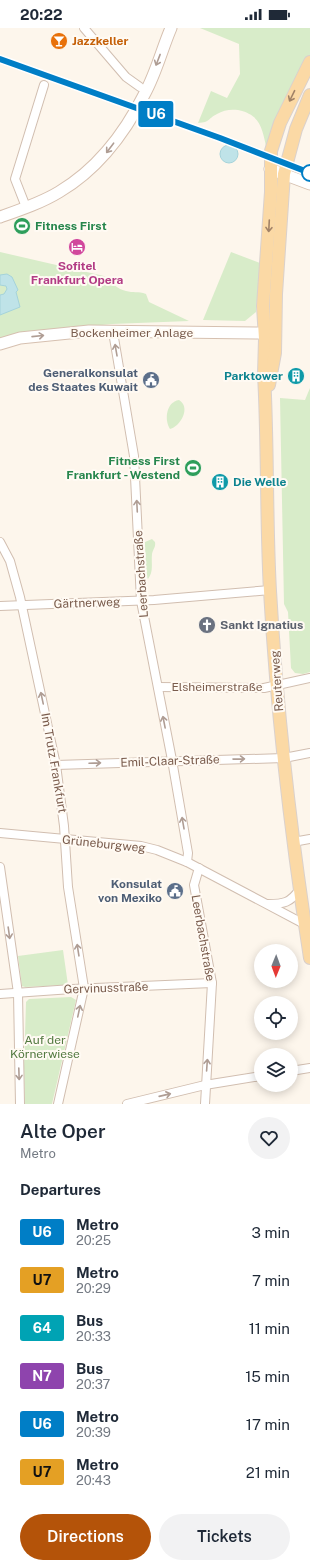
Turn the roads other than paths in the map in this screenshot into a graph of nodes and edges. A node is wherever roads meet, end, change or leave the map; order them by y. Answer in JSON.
{"nodes":[{"id":1,"x":84,"y":28,"type":"edge"},
{"id":2,"x":171,"y":28,"type":"edge"},
{"id":3,"x":310,"y":62,"type":"edge"},
{"id":4,"x":44,"y":85,"type":"dead end"},
{"id":5,"x":140,"y":87,"type":"dead end"},
{"id":6,"x":310,"y":95,"type":"edge"},
{"id":7,"x":270,"y":169,"type":"junction"},
{"id":8,"x":284,"y":174,"type":"junction"},
{"id":9,"x":310,"y":184,"type":"edge"},
{"id":10,"x":26,"y":208,"type":"junction"},
{"id":11,"x":0,"y":217,"type":"edge"},
{"id":12,"x":274,"y":322,"type":"junction"},
{"id":13,"x":112,"y":332,"type":"junction"},
{"id":14,"x":264,"y":333,"type":"junction"},
{"id":15,"x":0,"y":344,"type":"edge"},
{"id":16,"x":265,"y":401,"type":"junction"},
{"id":17,"x":0,"y":542,"type":"edge"},
{"id":18,"x":270,"y":590,"type":"junction"},
{"id":19,"x":141,"y":601,"type":"junction"},
{"id":20,"x":22,"y":605,"type":"junction"},
{"id":21,"x":0,"y":606,"type":"edge"},
{"id":22,"x":310,"y":678,"type":"edge"},
{"id":23,"x":277,"y":685,"type":"junction"},
{"id":24,"x":158,"y":687,"type":"junction"},
{"id":25,"x":310,"y":754,"type":"edge"},
{"id":26,"x":284,"y":758,"type":"junction"},
{"id":27,"x":172,"y":760,"type":"junction"},
{"id":28,"x":56,"y":765,"type":"junction"},
{"id":29,"x":0,"y":833,"type":"edge"},
{"id":30,"x":310,"y":839,"type":"edge"},
{"id":31,"x":65,"y":840,"type":"junction"},
{"id":32,"x":293,"y":842,"type":"junction"},
{"id":33,"x":187,"y":862,"type":"junction"},
{"id":34,"x":0,"y":867,"type":"edge"},
{"id":35,"x":200,"y":868,"type":"junction"},
{"id":36,"x":300,"y":889,"type":"junction"},
{"id":37,"x":267,"y":904,"type":"junction"},
{"id":38,"x":307,"y":926,"type":"edge"},
{"id":39,"x":310,"y":958,"type":"edge"},
{"id":40,"x":212,"y":983,"type":"junction"},
{"id":41,"x":84,"y":988,"type":"junction"},
{"id":42,"x":18,"y":993,"type":"junction"},
{"id":43,"x":0,"y":994,"type":"edge"},
{"id":44,"x":310,"y":1068,"type":"edge"},
{"id":45,"x":298,"y":1070,"type":"edge"},
{"id":46,"x":254,"y":1077,"type":"edge"},
{"id":47,"x":205,"y":1085,"type":"junction"},
{"id":48,"x":20,"y":1104,"type":"edge"},
{"id":49,"x":58,"y":1104,"type":"edge"},
{"id":50,"x":127,"y":1104,"type":"edge"},
{"id":51,"x":204,"y":1104,"type":"edge"}],
"edges":[{"from":1,"to":5,"type":"street"},
{"from":2,"to":10,"type":"main road","one_way":true},
{"from":3,"to":7,"type":"main road","one_way":true},
{"from":4,"to":10,"type":"street"},
{"from":6,"to":8,"type":"main road"},
{"from":7,"to":8,"type":"main road"},
{"from":7,"to":14,"type":"main road","one_way":true},
{"from":8,"to":9,"type":"main road"},
{"from":8,"to":12,"type":"main road"},
{"from":10,"to":11,"type":"main road"},
{"from":12,"to":14,"type":"main road"},
{"from":12,"to":16,"type":"main road","name":"Reuterweg"},
{"from":13,"to":14,"type":"main road","name":"Bockenheimer Anlage"},
{"from":15,"to":13,"type":"main road","name":"Bockenheimer Anlage","one_way":true},
{"from":19,"to":13,"type":"street","name":"Leerbachstraße","one_way":true},
{"from":14,"to":16,"type":"main road","name":"Reuterweg"},
{"from":16,"to":18,"type":"main road","name":"Reuterweg"},
{"from":17,"to":20,"type":"street","name":"Im Trutz Frankfurt"},
{"from":18,"to":19,"type":"street","name":"Gärtnerweg"},
{"from":18,"to":23,"type":"main road","name":"Reuterweg"},
{"from":19,"to":20,"type":"street","name":"Gärtnerweg"},
{"from":19,"to":24,"type":"street","name":"Leerbachstraße"},
{"from":20,"to":21,"type":"street","name":"Gärtnerweg"},
{"from":28,"to":20,"type":"street","name":"Im Trutz Frankfurt","one_way":true},
{"from":22,"to":23,"type":"street","name":"Elsheimerstraße"},
{"from":23,"to":24,"type":"street","name":"Elsheimerstraße"},
{"from":23,"to":26,"type":"main road","name":"Reuterweg"},
{"from":27,"to":24,"type":"street","name":"Leerbachstraße","one_way":true},
{"from":25,"to":26,"type":"street","name":"Emil-Claar-Straße"},
{"from":27,"to":26,"type":"street","name":"Emil-Claar-Straße","one_way":true},
{"from":26,"to":32,"type":"main road","name":"Reuterweg"},
{"from":28,"to":27,"type":"street","name":"Emil-Claar-Straße","one_way":true},
{"from":33,"to":27,"type":"street","name":"Leerbachstraße","one_way":true},
{"from":28,"to":31,"type":"street","name":"Im Trutz Frankfurt"},
{"from":29,"to":31,"type":"street","name":"Grüneburgweg"},
{"from":30,"to":32,"type":"street"},
{"from":31,"to":33,"type":"street","name":"Grüneburgweg"},
{"from":41,"to":31,"type":"street","name":"Im Trutz Frankfurt","one_way":true},
{"from":32,"to":36,"type":"main road","name":"Reuterweg"},
{"from":33,"to":35,"type":"street","name":"Grüneburgweg"},
{"from":34,"to":42,"type":"street","one_way":true},
{"from":35,"to":37,"type":"street","name":"Grüneburgweg"},
{"from":35,"to":40,"type":"street","name":"Leerbachstraße"},
{"from":36,"to":37,"type":"street"},
{"from":36,"to":38,"type":"main road","name":"Reuterweg"},
{"from":37,"to":38,"type":"street","name":"Grüneburgweg"},
{"from":38,"to":39,"type":"main road","name":"Reuterweg"},
{"from":40,"to":41,"type":"street","name":"Gervinusstraße"},
{"from":47,"to":40,"type":"street","name":"Leerbachstraße","one_way":true},
{"from":41,"to":42,"type":"street","name":"Gervinusstraße"},
{"from":49,"to":41,"type":"street","one_way":true},
{"from":42,"to":43,"type":"street","name":"Gervinusstraße"},
{"from":42,"to":48,"type":"street","one_way":true},
{"from":44,"to":45,"type":"street"},
{"from":46,"to":47,"type":"street"},
{"from":50,"to":47,"type":"street","one_way":true},
{"from":47,"to":51,"type":"street","name":"Leerbachstraße"}]}
